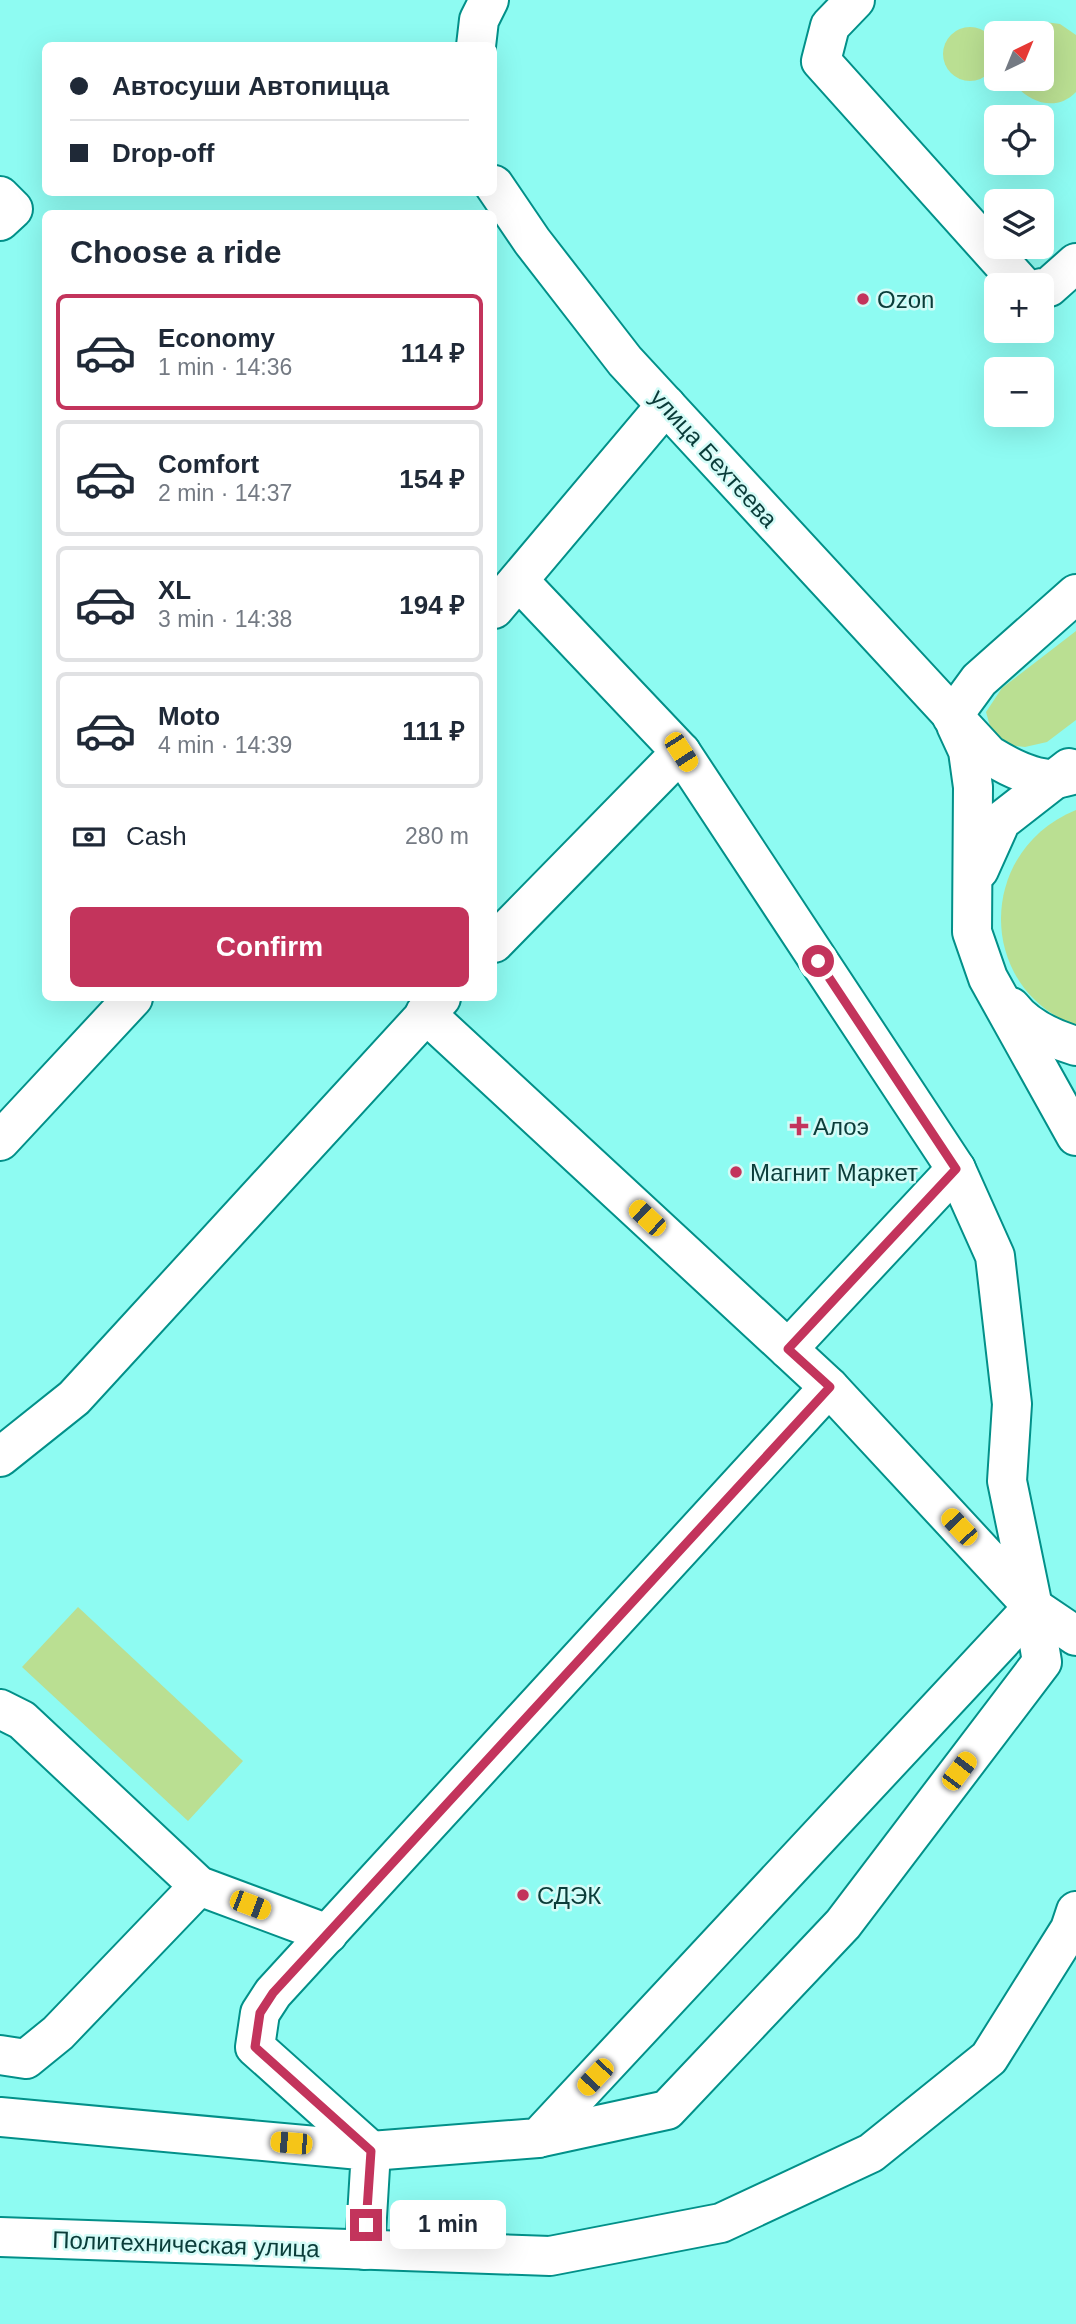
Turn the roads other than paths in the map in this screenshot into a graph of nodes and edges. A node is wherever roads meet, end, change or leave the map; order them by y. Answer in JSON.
{"nodes":[{"id":1,"x":489,"y":0,"type":"edge"},
{"id":2,"x":855,"y":0,"type":"edge"},
{"id":3,"x":476,"y":42,"type":"edge"},
{"id":4,"x":497,"y":189,"type":"edge"},
{"id":5,"x":0,"y":196,"type":"edge"},
{"id":6,"x":0,"y":221,"type":"edge"},
{"id":7,"x":1076,"y":263,"type":"edge"},
{"id":8,"x":1011,"y":273,"type":"edge"},
{"id":9,"x":1054,"y":283,"type":"edge"},
{"id":10,"x":666,"y":405,"type":"junction"},
{"id":11,"x":519,"y":581,"type":"junction"},
{"id":12,"x":1076,"y":594,"type":"edge"},
{"id":13,"x":497,"y":606,"type":"edge"},
{"id":14,"x":952,"y":717,"type":"junction"},
{"id":15,"x":681,"y":752,"type":"junction"},
{"id":16,"x":1069,"y":772,"type":"edge"},
{"id":17,"x":972,"y":883,"type":"junction"},
{"id":18,"x":497,"y":940,"type":"edge"},
{"id":19,"x":988,"y":978,"type":"junction"},
{"id":20,"x":130,"y":1001,"type":"edge"},
{"id":21,"x":433,"y":1005,"type":"edge"},
{"id":22,"x":1076,"y":1046,"type":"edge"},
{"id":23,"x":1076,"y":1136,"type":"edge"},
{"id":24,"x":0,"y":1140,"type":"edge"},
{"id":25,"x":956,"y":1169,"type":"junction"},
{"id":26,"x":788,"y":1349,"type":"junction"},
{"id":27,"x":830,"y":1387,"type":"junction"},
{"id":28,"x":0,"y":1457,"type":"edge"},
{"id":29,"x":1033,"y":1607,"type":"junction"},
{"id":30,"x":1076,"y":1636,"type":"edge"},
{"id":31,"x":0,"y":1709,"type":"edge"},
{"id":32,"x":199,"y":1886,"type":"junction"},
{"id":33,"x":1076,"y":1911,"type":"edge"},
{"id":34,"x":328,"y":1934,"type":"junction"},
{"id":35,"x":13,"y":2057,"type":"edge"},
{"id":36,"x":13,"y":2118,"type":"edge"},
{"id":37,"x":538,"y":2138,"type":"junction"},
{"id":38,"x":371,"y":2151,"type":"junction"},
{"id":39,"x":0,"y":2237,"type":"edge"},
{"id":40,"x":365,"y":2250,"type":"junction"}],
"edges":[{"from":1,"to":3,"type":"street"},
{"from":2,"to":8,"type":"street"},
{"from":4,"to":10,"type":"street","name":"улица Бехтеева"},
{"from":5,"to":6,"type":"street"},
{"from":7,"to":9,"type":"street"},
{"from":10,"to":11,"type":"street"},
{"from":10,"to":14,"type":"street","name":"улица Бехтеева"},
{"from":11,"to":13,"type":"street"},
{"from":11,"to":15,"type":"street"},
{"from":12,"to":14,"type":"street"},
{"from":14,"to":16,"type":"street","name":"улица Бехтеева"},
{"from":14,"to":17,"type":"street"},
{"from":15,"to":18,"type":"street"},
{"from":15,"to":25,"type":"street"},
{"from":16,"to":17,"type":"street"},
{"from":17,"to":19,"type":"street"},
{"from":19,"to":22,"type":"street"},
{"from":19,"to":23,"type":"street"},
{"from":20,"to":24,"type":"street"},
{"from":21,"to":26,"type":"street"},
{"from":21,"to":28,"type":"street"},
{"from":25,"to":26,"type":"street"},
{"from":25,"to":29,"type":"street"},
{"from":26,"to":27,"type":"street"},
{"from":27,"to":29,"type":"street"},
{"from":27,"to":34,"type":"street"},
{"from":29,"to":30,"type":"street"},
{"from":29,"to":37,"type":"street"},
{"from":29,"to":37,"type":"street"},
{"from":31,"to":32,"type":"street"},
{"from":32,"to":34,"type":"street"},
{"from":32,"to":35,"type":"street"},
{"from":33,"to":40,"type":"street","name":"Политехническая улица"},
{"from":34,"to":38,"type":"street"},
{"from":35,"to":36,"type":"street"},
{"from":36,"to":38,"type":"street"},
{"from":37,"to":38,"type":"street"},
{"from":38,"to":40,"type":"street"},
{"from":39,"to":40,"type":"street","name":"Политехническая улица"}]}
